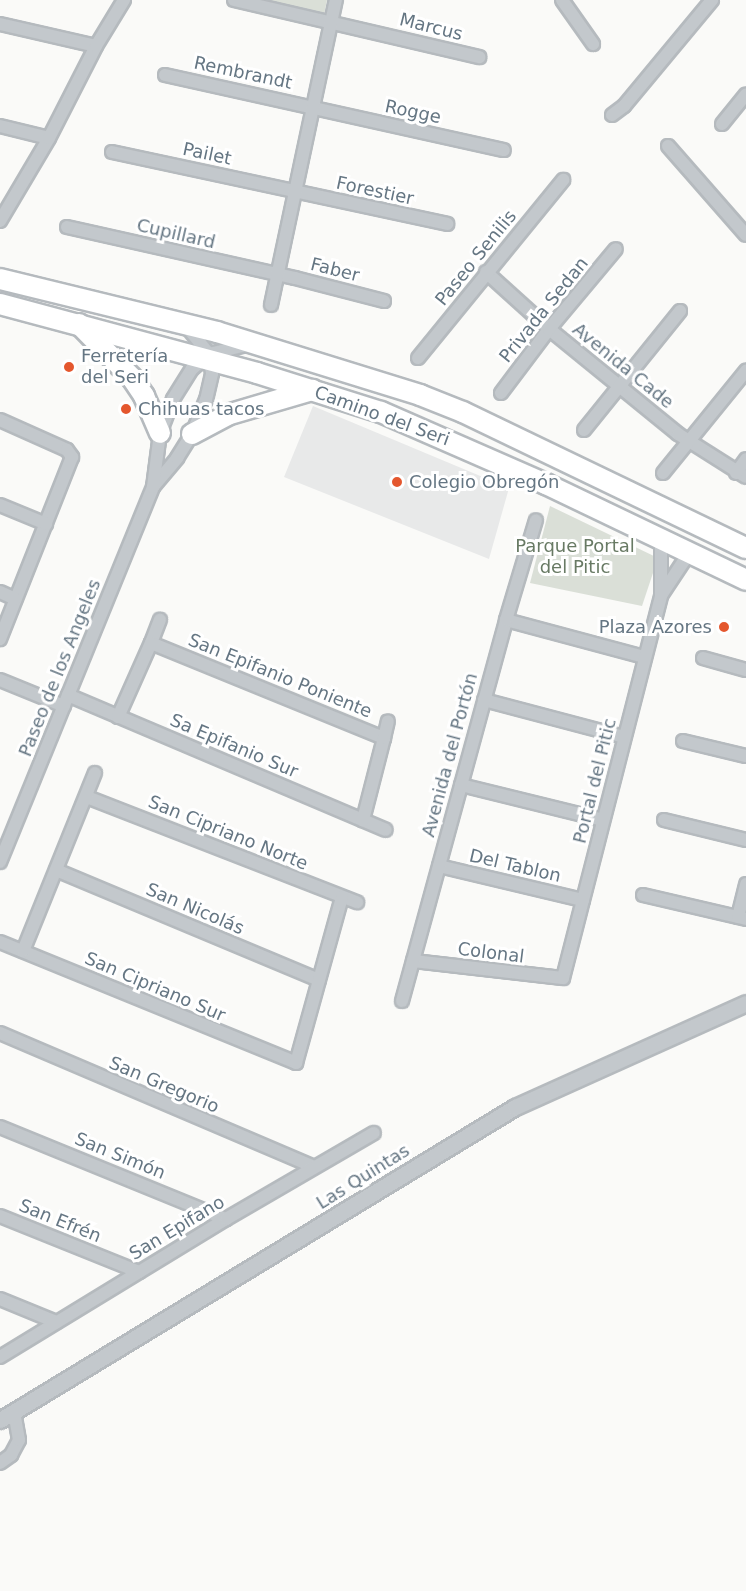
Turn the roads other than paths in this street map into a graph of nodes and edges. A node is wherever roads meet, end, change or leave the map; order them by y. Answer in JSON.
{"nodes":[{"id":1,"x":123,"y":0,"type":"edge"},
{"id":2,"x":336,"y":0,"type":"edge"},
{"id":3,"x":562,"y":0,"type":"edge"},
{"id":4,"x":712,"y":0,"type":"edge"},
{"id":5,"x":241,"y":1,"type":"edge"},
{"id":6,"x":332,"y":21,"type":"junction"},
{"id":7,"x":0,"y":24,"type":"edge"},
{"id":8,"x":593,"y":44,"type":"dead end"},
{"id":9,"x":96,"y":46,"type":"junction"},
{"id":10,"x":478,"y":57,"type":"dead end"},
{"id":11,"x":165,"y":75,"type":"dead end"},
{"id":12,"x":746,"y":94,"type":"edge"},
{"id":13,"x":315,"y":107,"type":"junction"},
{"id":14,"x":612,"y":115,"type":"dead end"},
{"id":15,"x":722,"y":124,"type":"dead end"},
{"id":16,"x":0,"y":126,"type":"edge"},
{"id":17,"x":49,"y":138,"type":"junction"},
{"id":18,"x":668,"y":146,"type":"dead end"},
{"id":19,"x":504,"y":150,"type":"dead end"},
{"id":20,"x":112,"y":152,"type":"dead end"},
{"id":21,"x":563,"y":180,"type":"dead end"},
{"id":22,"x":295,"y":192,"type":"junction"},
{"id":23,"x":0,"y":221,"type":"edge"},
{"id":24,"x":447,"y":225,"type":"dead end"},
{"id":25,"x":67,"y":227,"type":"dead end"},
{"id":26,"x":746,"y":235,"type":"edge"},
{"id":27,"x":616,"y":249,"type":"dead end"},
{"id":28,"x":486,"y":272,"type":"junction"},
{"id":29,"x":278,"y":274,"type":"junction"},
{"id":30,"x":0,"y":279,"type":"edge"},
{"id":31,"x":384,"y":301,"type":"dead end"},
{"id":32,"x":0,"y":304,"type":"edge"},
{"id":33,"x":272,"y":305,"type":"dead end"},
{"id":34,"x":680,"y":311,"type":"dead end"},
{"id":35,"x":77,"y":322,"type":"junction"},
{"id":36,"x":184,"y":323,"type":"junction"},
{"id":37,"x":549,"y":329,"type":"junction"},
{"id":38,"x":254,"y":344,"type":"junction"},
{"id":39,"x":208,"y":358,"type":"junction"},
{"id":40,"x":418,"y":358,"type":"dead end"},
{"id":41,"x":746,"y":370,"type":"edge"},
{"id":42,"x":619,"y":386,"type":"junction"},
{"id":43,"x":312,"y":390,"type":"junction"},
{"id":44,"x":501,"y":393,"type":"dead end"},
{"id":45,"x":0,"y":420,"type":"edge"},
{"id":46,"x":584,"y":430,"type":"dead end"},
{"id":47,"x":192,"y":434,"type":"junction"},
{"id":48,"x":159,"y":441,"type":"junction"},
{"id":49,"x":687,"y":442,"type":"junction"},
{"id":50,"x":177,"y":458,"type":"junction"},
{"id":51,"x":746,"y":459,"type":"edge"},
{"id":52,"x":663,"y":473,"type":"dead end"},
{"id":53,"x":741,"y":475,"type":"edge"},
{"id":54,"x":153,"y":487,"type":"junction"},
{"id":55,"x":0,"y":505,"type":"edge"},
{"id":56,"x":536,"y":520,"type":"dead end"},
{"id":57,"x":46,"y":524,"type":"junction"},
{"id":58,"x":661,"y":540,"type":"junction"},
{"id":59,"x":746,"y":548,"type":"edge"},
{"id":60,"x":689,"y":553,"type":"junction"},
{"id":61,"x":746,"y":580,"type":"edge"},
{"id":62,"x":0,"y":592,"type":"edge"},
{"id":63,"x":661,"y":595,"type":"junction"},
{"id":64,"x":16,"y":599,"type":"junction"},
{"id":65,"x":160,"y":620,"type":"dead end"},
{"id":66,"x":506,"y":620,"type":"junction"},
{"id":67,"x":0,"y":639,"type":"edge"},
{"id":68,"x":151,"y":642,"type":"junction"},
{"id":69,"x":644,"y":657,"type":"junction"},
{"id":70,"x":703,"y":658,"type":"dead end"},
{"id":71,"x":746,"y":670,"type":"edge"},
{"id":72,"x":0,"y":680,"type":"edge"},
{"id":73,"x":66,"y":700,"type":"junction"},
{"id":74,"x":484,"y":700,"type":"junction"},
{"id":75,"x":118,"y":717,"type":"junction"},
{"id":76,"x":388,"y":721,"type":"dead end"},
{"id":77,"x":624,"y":737,"type":"junction"},
{"id":78,"x":384,"y":738,"type":"junction"},
{"id":79,"x":683,"y":741,"type":"dead end"},
{"id":80,"x":746,"y":756,"type":"edge"},
{"id":81,"x":95,"y":773,"type":"dead end"},
{"id":82,"x":461,"y":785,"type":"junction"},
{"id":83,"x":87,"y":797,"type":"junction"},
{"id":84,"x":363,"y":820,"type":"junction"},
{"id":85,"x":603,"y":820,"type":"junction"},
{"id":86,"x":664,"y":820,"type":"dead end"},
{"id":87,"x":386,"y":830,"type":"dead end"},
{"id":88,"x":746,"y":840,"type":"edge"},
{"id":89,"x":0,"y":862,"type":"edge"},
{"id":90,"x":439,"y":866,"type":"junction"},
{"id":91,"x":56,"y":870,"type":"junction"},
{"id":92,"x":746,"y":884,"type":"edge"},
{"id":93,"x":643,"y":895,"type":"dead end"},
{"id":94,"x":342,"y":897,"type":"junction"},
{"id":95,"x":583,"y":900,"type":"junction"},
{"id":96,"x":357,"y":902,"type":"dead end"},
{"id":97,"x":742,"y":918,"type":"edge"},
{"id":98,"x":0,"y":942,"type":"edge"},
{"id":99,"x":22,"y":951,"type":"junction"},
{"id":100,"x":413,"y":961,"type":"junction"},
{"id":101,"x":564,"y":976,"type":"joint"},
{"id":102,"x":320,"y":980,"type":"junction"},
{"id":103,"x":402,"y":1001,"type":"dead end"},
{"id":104,"x":746,"y":1003,"type":"edge"},
{"id":105,"x":1,"y":1034,"type":"edge"},
{"id":106,"x":0,"y":1127,"type":"edge"},
{"id":107,"x":374,"y":1133,"type":"dead end"},
{"id":108,"x":314,"y":1167,"type":"junction"},
{"id":109,"x":0,"y":1216,"type":"edge"},
{"id":110,"x":226,"y":1219,"type":"junction"},
{"id":111,"x":139,"y":1272,"type":"junction"},
{"id":112,"x":0,"y":1299,"type":"edge"},
{"id":113,"x":56,"y":1322,"type":"junction"},
{"id":114,"x":0,"y":1357,"type":"edge"},
{"id":115,"x":14,"y":1412,"type":"junction"},
{"id":116,"x":0,"y":1420,"type":"edge"},
{"id":117,"x":0,"y":1463,"type":"edge"}],
"edges":[{"from":1,"to":9,"type":"street"},
{"from":2,"to":6,"type":"street"},
{"from":3,"to":8,"type":"street"},
{"from":4,"to":14,"type":"street"},
{"from":5,"to":6,"type":"street","name":"Marcus"},
{"from":6,"to":10,"type":"street","name":"Marcus"},
{"from":6,"to":13,"type":"street"},
{"from":7,"to":9,"type":"street"},
{"from":9,"to":17,"type":"street"},
{"from":11,"to":13,"type":"street","name":"Rembrandt"},
{"from":12,"to":15,"type":"street"},
{"from":13,"to":19,"type":"street","name":"Rogge"},
{"from":13,"to":22,"type":"street"},
{"from":16,"to":17,"type":"street"},
{"from":17,"to":23,"type":"street"},
{"from":18,"to":26,"type":"street"},
{"from":20,"to":22,"type":"street","name":"Pailet"},
{"from":21,"to":28,"type":"street","name":"Paseo Senilis"},
{"from":22,"to":24,"type":"street","name":"Forestier"},
{"from":22,"to":29,"type":"street"},
{"from":25,"to":29,"type":"street","name":"Cupillard"},
{"from":27,"to":37,"type":"street","name":"Privada Sedan"},
{"from":28,"to":37,"type":"street","name":"Avenida Cade"},
{"from":28,"to":40,"type":"street","name":"Paseo Senilis"},
{"from":29,"to":31,"type":"street","name":"Faber"},
{"from":29,"to":33,"type":"street"},
{"from":30,"to":36,"type":"main road","name":"Camino del Seri"},
{"from":32,"to":35,"type":"main road","name":"Camino del Seri"},
{"from":34,"to":42,"type":"street"},
{"from":35,"to":39,"type":"main road","name":"Camino del Seri"},
{"from":35,"to":48,"type":"main road"},
{"from":36,"to":38,"type":"main road","name":"Camino del Seri"},
{"from":36,"to":39,"type":"street"},
{"from":37,"to":42,"type":"street","name":"Avenida Cade"},
{"from":37,"to":44,"type":"street","name":"Privada Sedan"},
{"from":38,"to":39,"type":"street"},
{"from":38,"to":59,"type":"main road","name":"Camino del Seri"},
{"from":39,"to":43,"type":"main road","name":"Camino del Seri"},
{"from":39,"to":47,"type":"street"},
{"from":39,"to":48,"type":"street"},
{"from":41,"to":49,"type":"street"},
{"from":42,"to":46,"type":"street"},
{"from":42,"to":49,"type":"street","name":"Avenida Cade"},
{"from":43,"to":47,"type":"main road"},
{"from":43,"to":58,"type":"main road","name":"Camino del Seri"},
{"from":45,"to":57,"type":"street"},
{"from":47,"to":50,"type":"street"},
{"from":48,"to":50,"type":"street"},
{"from":48,"to":54,"type":"street"},
{"from":49,"to":52,"type":"street"},
{"from":49,"to":53,"type":"street","name":"Avenida Cade"},
{"from":50,"to":54,"type":"street"},
{"from":51,"to":53,"type":"street"},
{"from":54,"to":73,"type":"street","name":"Paseo de los Angeles"},
{"from":55,"to":57,"type":"street"},
{"from":56,"to":66,"type":"street","name":"Avenida del Portón"},
{"from":57,"to":64,"type":"street"},
{"from":58,"to":60,"type":"main road","name":"Camino del Seri"},
{"from":58,"to":63,"type":"street","name":"Portal del Pitic"},
{"from":60,"to":61,"type":"main road","name":"Camino del Seri"},
{"from":60,"to":63,"type":"street","name":"Portal del Pitic"},
{"from":62,"to":64,"type":"street"},
{"from":63,"to":69,"type":"street","name":"Portal del Pitic"},
{"from":64,"to":67,"type":"street"},
{"from":65,"to":68,"type":"street"},
{"from":66,"to":69,"type":"street"},
{"from":66,"to":74,"type":"street","name":"Avenida del Portón"},
{"from":68,"to":75,"type":"street"},
{"from":68,"to":78,"type":"street","name":"San Epifanio Poniente"},
{"from":69,"to":77,"type":"street","name":"Portal del Pitic"},
{"from":70,"to":71,"type":"street"},
{"from":72,"to":73,"type":"street","name":"Sa Epifanio Sur"},
{"from":73,"to":75,"type":"street","name":"Sa Epifanio Sur"},
{"from":73,"to":89,"type":"street","name":"Paseo de los Angeles"},
{"from":74,"to":77,"type":"street"},
{"from":74,"to":82,"type":"street","name":"Avenida del Portón"},
{"from":75,"to":84,"type":"street","name":"Sa Epifanio Sur"},
{"from":76,"to":78,"type":"street"},
{"from":77,"to":85,"type":"street","name":"Portal del Pitic"},
{"from":78,"to":84,"type":"street","name":"San Epifanio Poniente"},
{"from":79,"to":80,"type":"street"},
{"from":81,"to":83,"type":"street"},
{"from":82,"to":85,"type":"street"},
{"from":82,"to":90,"type":"street","name":"Avenida del Portón"},
{"from":83,"to":91,"type":"street"},
{"from":83,"to":94,"type":"street","name":"San Cipriano Norte"},
{"from":84,"to":87,"type":"street","name":"Sa Epifanio Sur"},
{"from":85,"to":95,"type":"street","name":"Portal del Pitic"},
{"from":86,"to":88,"type":"street"},
{"from":90,"to":95,"type":"street","name":"Del Tablon"},
{"from":90,"to":100,"type":"street","name":"Avenida del Portón"},
{"from":91,"to":99,"type":"street"},
{"from":91,"to":102,"type":"street","name":"San Nicolás"},
{"from":92,"to":97,"type":"street"},
{"from":93,"to":97,"type":"street"},
{"from":94,"to":96,"type":"street","name":"San Cipriano Norte"},
{"from":94,"to":102,"type":"street"},
{"from":95,"to":101,"type":"street","name":"Portal del Pitic"},
{"from":98,"to":99,"type":"street","name":"San Cipriano Sur"},
{"from":99,"to":102,"type":"street","name":"San Cipriano Sur"},
{"from":100,"to":101,"type":"street","name":"Colonal"},
{"from":100,"to":103,"type":"street","name":"Avenida del Portón"},
{"from":104,"to":115,"type":"street","name":"Las Quintas"},
{"from":105,"to":108,"type":"street","name":"San Gregorio"},
{"from":106,"to":110,"type":"street","name":"San Simón"},
{"from":107,"to":108,"type":"street","name":"San Epifano"},
{"from":108,"to":110,"type":"street","name":"San Epifano"},
{"from":109,"to":111,"type":"street","name":"San Efrén"},
{"from":110,"to":111,"type":"street","name":"San Epifano"},
{"from":111,"to":113,"type":"street","name":"San Epifano"},
{"from":112,"to":113,"type":"street"},
{"from":113,"to":114,"type":"street","name":"San Epifano"},
{"from":115,"to":116,"type":"street","name":"Las Quintas"},
{"from":115,"to":117,"type":"street"}]}
